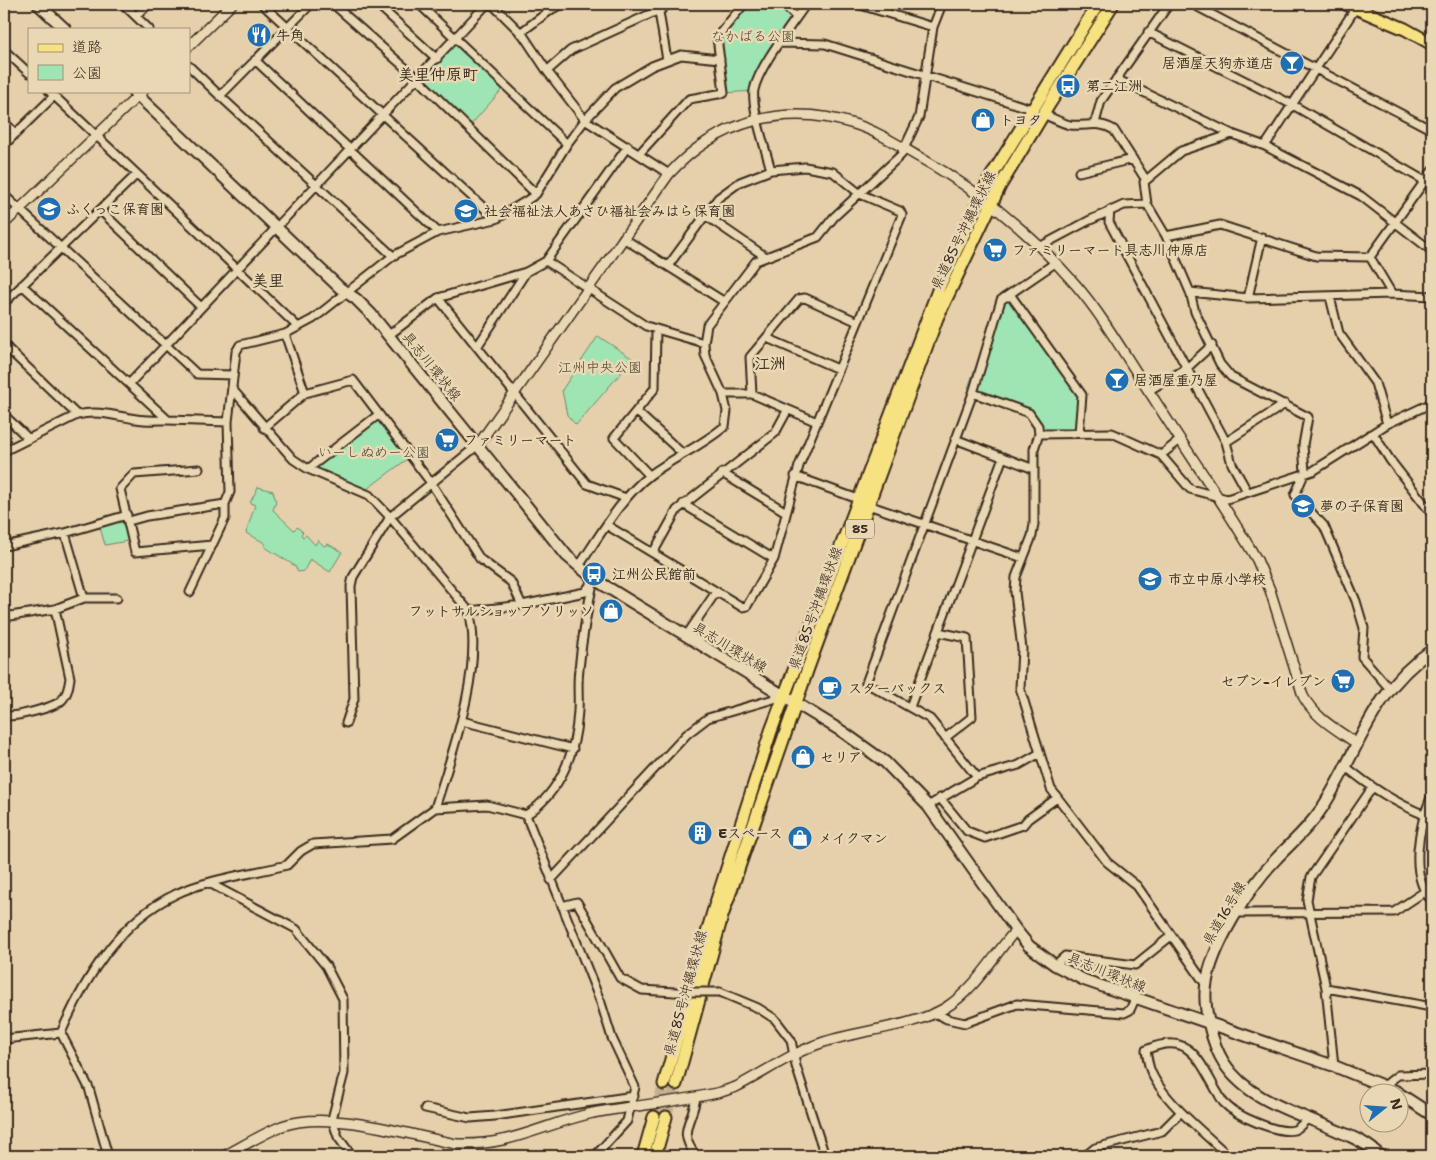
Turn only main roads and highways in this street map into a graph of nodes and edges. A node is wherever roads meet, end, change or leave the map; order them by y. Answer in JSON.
{"nodes":[{"id":1,"x":38,"y":4,"type":"edge"},
{"id":2,"x":1098,"y":4,"type":"edge"},
{"id":3,"x":1113,"y":4,"type":"edge"},
{"id":4,"x":1353,"y":5,"type":"edge"},
{"id":5,"x":64,"y":28,"type":"edge"},
{"id":6,"x":1432,"y":44,"type":"edge"},
{"id":7,"x":138,"y":93,"type":"edge"},
{"id":8,"x":863,"y":502,"type":"junction"},
{"id":9,"x":1432,"y":650,"type":"edge"},
{"id":10,"x":784,"y":696,"type":"junction"},
{"id":11,"x":796,"y":704,"type":"junction"},
{"id":12,"x":1210,"y":1023,"type":"junction"},
{"id":13,"x":1374,"y":1082,"type":"edge"},
{"id":14,"x":664,"y":1084,"type":"tunnel mouth"},
{"id":15,"x":676,"y":1084,"type":"tunnel mouth"},
{"id":16,"x":1408,"y":1099,"type":"edge"},
{"id":17,"x":1432,"y":1115,"type":"edge"},
{"id":18,"x":654,"y":1116,"type":"tunnel mouth"},
{"id":19,"x":666,"y":1117,"type":"tunnel mouth"},
{"id":20,"x":643,"y":1156,"type":"edge"},
{"id":21,"x":655,"y":1156,"type":"edge"},
{"id":22,"x":1380,"y":1156,"type":"edge"}],
"edges":[{"from":1,"to":5,"type":"main road"},
{"from":2,"to":8,"type":"main road","name":"県道85号沖縄環状線","number":"85"},
{"from":3,"to":8,"type":"main road","name":"県道85号沖縄環状線","number":"85"},
{"from":4,"to":6,"type":"main road"},
{"from":7,"to":10,"type":"main road","name":"具志川環状線"},
{"from":8,"to":10,"type":"main road","name":"県道85号沖縄環状線","number":"85"},
{"from":8,"to":11,"type":"main road","name":"県道85号沖縄環状線","number":"85"},
{"from":9,"to":12,"type":"main road","name":"県道16号線"},
{"from":10,"to":11,"type":"main road","name":"具志川環状線"},
{"from":10,"to":14,"type":"main road","name":"県道85号沖縄環状線","number":"85"},
{"from":11,"to":12,"type":"main road","name":"具志川環状線"},
{"from":11,"to":15,"type":"main road","name":"県道85号沖縄環状線","number":"85"},
{"from":12,"to":13,"type":"main road","name":"具志川環状線"},
{"from":12,"to":22,"type":"main road","name":"県道16号線"},
{"from":16,"to":17,"type":"main road","name":"具志川環状線"},
{"from":18,"to":20,"type":"main road"},
{"from":19,"to":21,"type":"main road"}]}
